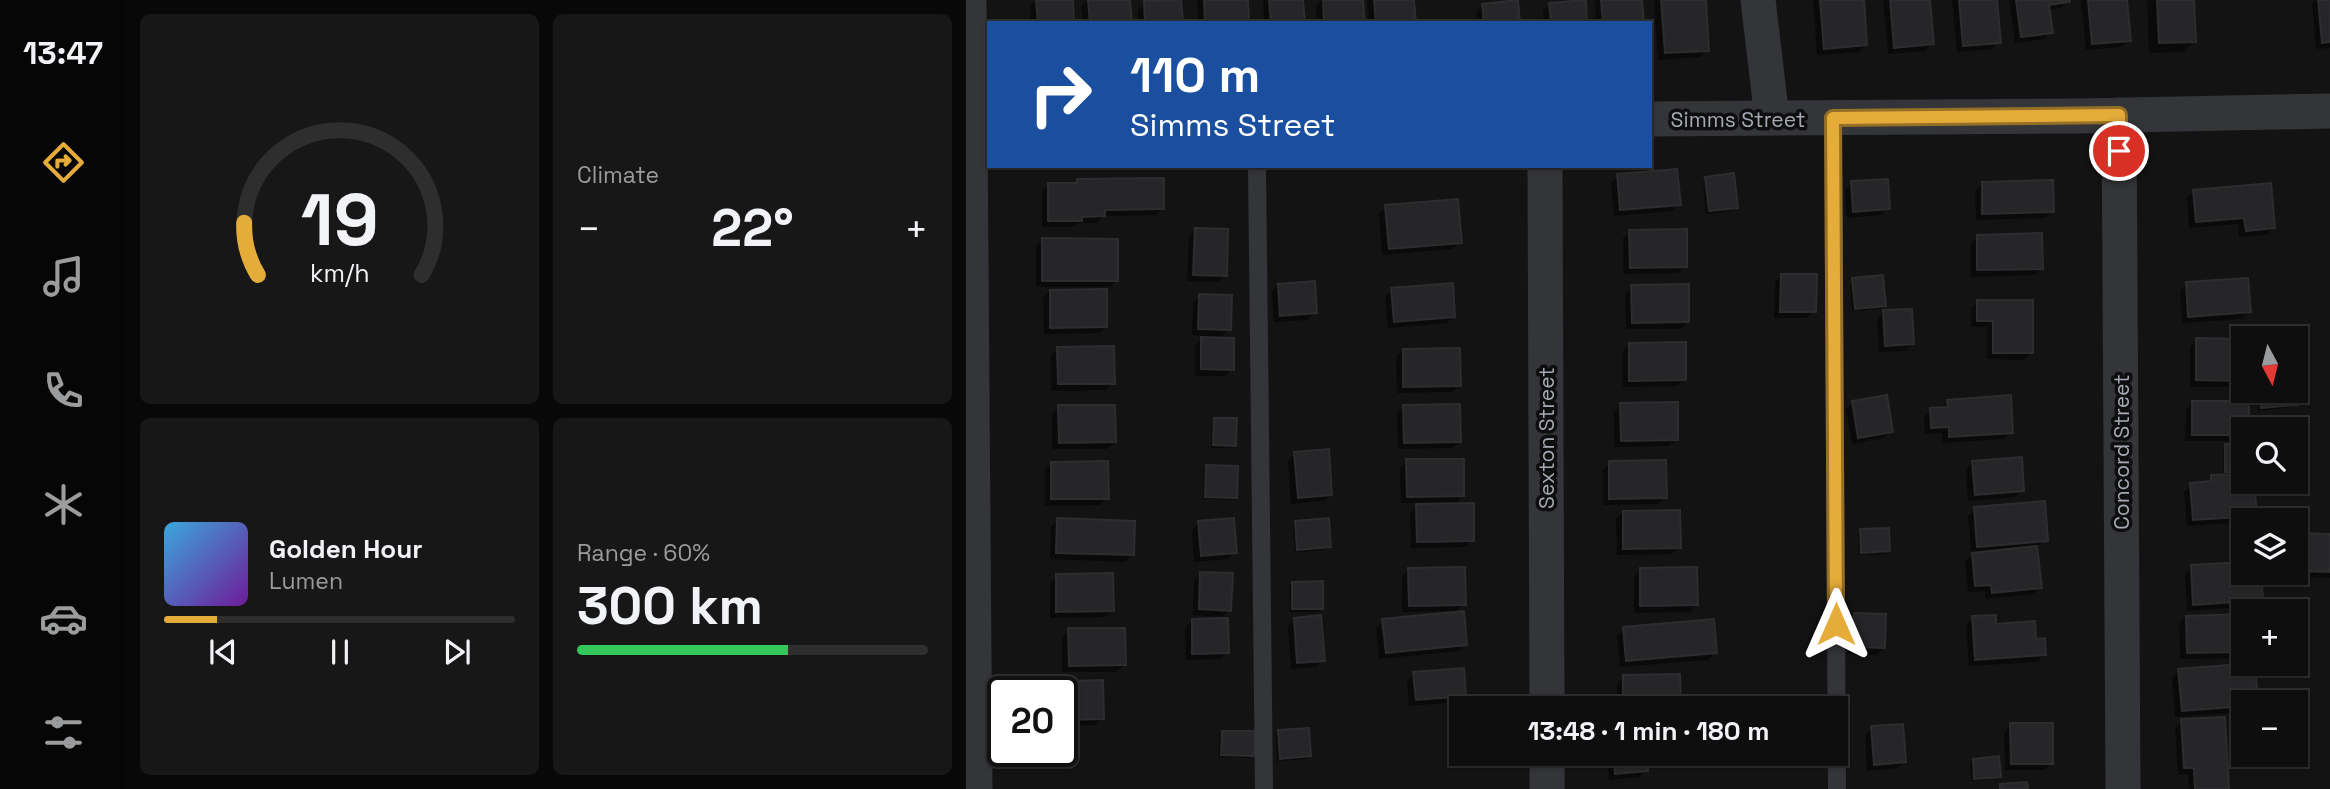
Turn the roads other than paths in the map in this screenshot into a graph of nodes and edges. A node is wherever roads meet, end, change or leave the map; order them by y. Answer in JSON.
{"nodes":[{"id":1,"x":969,"y":0,"type":"edge"},
{"id":2,"x":1758,"y":0,"type":"edge"},
{"id":3,"x":2330,"y":111,"type":"edge"},
{"id":4,"x":2119,"y":115,"type":"junction"},
{"id":5,"x":1772,"y":118,"type":"junction"},
{"id":6,"x":1833,"y":118,"type":"junction"},
{"id":7,"x":1652,"y":119,"type":"edge"},
{"id":8,"x":975,"y":123,"type":"edge"},
{"id":9,"x":1257,"y":168,"type":"edge"},
{"id":10,"x":1545,"y":168,"type":"edge"},
{"id":11,"x":1547,"y":696,"type":"edge"},
{"id":12,"x":1547,"y":766,"type":"edge"},
{"id":13,"x":975,"y":789,"type":"edge"},
{"id":14,"x":1264,"y":789,"type":"edge"},
{"id":15,"x":1547,"y":789,"type":"edge"},
{"id":16,"x":1837,"y":789,"type":"edge"},
{"id":17,"x":2123,"y":789,"type":"edge"}],
"edges":[{"from":1,"to":8,"type":"street"},
{"from":2,"to":5,"type":"street"},
{"from":3,"to":4,"type":"street","name":"Simms Street"},
{"from":4,"to":6,"type":"street","name":"Simms Street"},
{"from":4,"to":17,"type":"street","name":"Concord Street"},
{"from":5,"to":6,"type":"street","name":"Simms Street"},
{"from":5,"to":7,"type":"street","name":"Simms Street"},
{"from":6,"to":16,"type":"lane"},
{"from":8,"to":13,"type":"street"},
{"from":9,"to":14,"type":"lane"},
{"from":10,"to":11,"type":"street","name":"Sexton Street"},
{"from":12,"to":15,"type":"street"}]}
